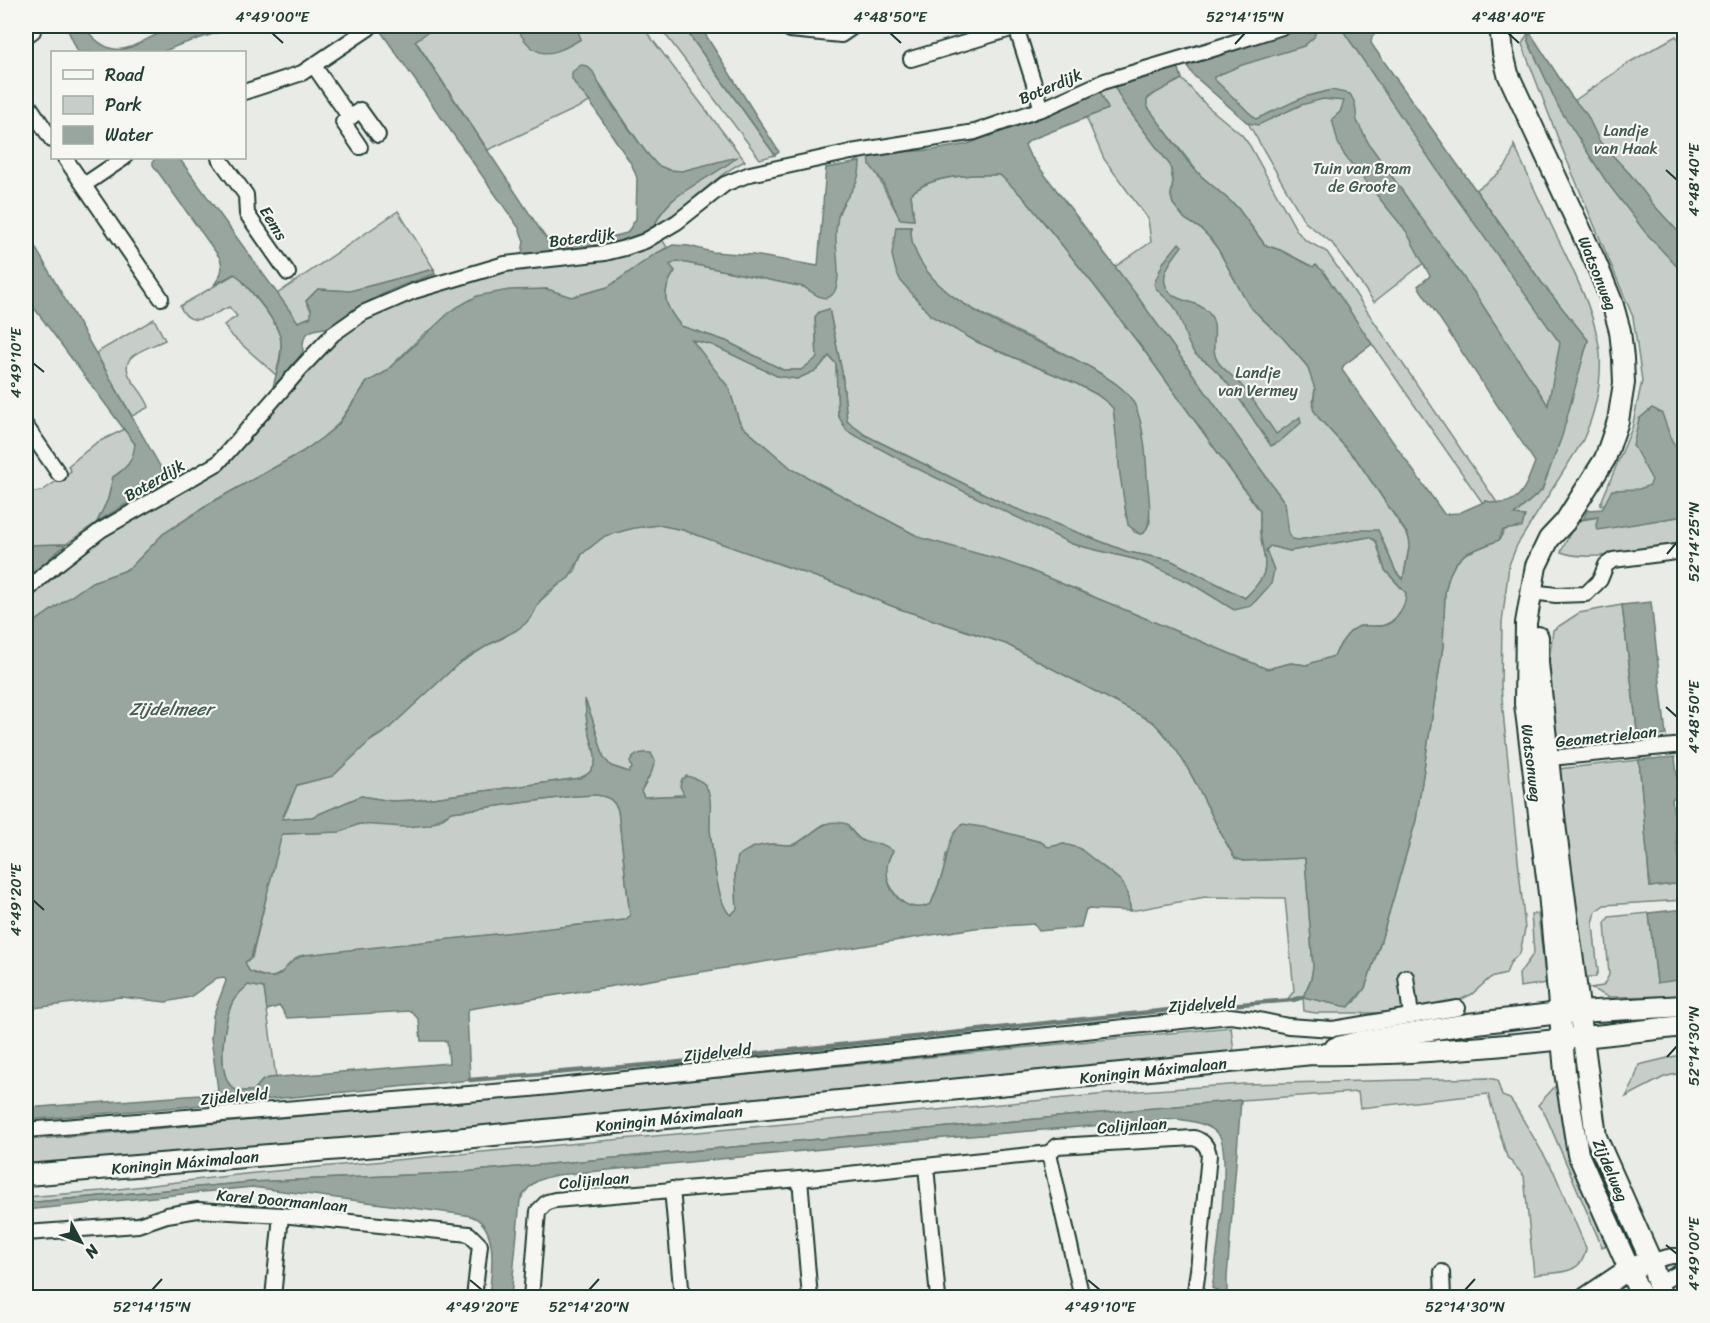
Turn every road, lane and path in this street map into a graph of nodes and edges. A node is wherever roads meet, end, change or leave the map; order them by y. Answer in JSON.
{"nodes":[{"id":1,"x":786,"y":26,"type":"edge"},
{"id":2,"x":854,"y":26,"type":"edge"},
{"id":3,"x":1018,"y":26,"type":"edge"},
{"id":4,"x":1285,"y":26,"type":"edge"},
{"id":5,"x":1500,"y":26,"type":"edge"},
{"id":6,"x":369,"y":28,"type":"dead end"},
{"id":7,"x":911,"y":59,"type":"dead end"},
{"id":8,"x":314,"y":66,"type":"junction"},
{"id":9,"x":246,"y":91,"type":"edge"},
{"id":10,"x":26,"y":101,"type":"edge"},
{"id":11,"x":1042,"y":109,"type":"junction"},
{"id":12,"x":350,"y":117,"type":"junction"},
{"id":13,"x":378,"y":135,"type":"dead end"},
{"id":14,"x":51,"y":138,"type":"edge"},
{"id":15,"x":360,"y":147,"type":"dead end"},
{"id":16,"x":66,"y":159,"type":"edge"},
{"id":17,"x":123,"y":159,"type":"edge"},
{"id":18,"x":220,"y":159,"type":"edge"},
{"id":19,"x":84,"y":185,"type":"junction"},
{"id":20,"x":288,"y":273,"type":"dead end"},
{"id":21,"x":161,"y":298,"type":"dead end"},
{"id":22,"x":26,"y":426,"type":"edge"},
{"id":23,"x":59,"y":474,"type":"dead end"},
{"id":24,"x":1684,"y":551,"type":"edge"},
{"id":25,"x":26,"y":592,"type":"edge"},
{"id":26,"x":1536,"y":593,"type":"junction"},
{"id":27,"x":1678,"y":746,"type":"edge"},
{"id":28,"x":1540,"y":759,"type":"junction"},
{"id":29,"x":1406,"y":977,"type":"dead end"},
{"id":30,"x":1684,"y":1006,"type":"edge"},
{"id":31,"x":1458,"y":1008,"type":"dead end"},
{"id":32,"x":1570,"y":1012,"type":"junction"},
{"id":33,"x":1411,"y":1016,"type":"junction"},
{"id":34,"x":1684,"y":1026,"type":"edge"},
{"id":35,"x":1582,"y":1037,"type":"junction"},
{"id":36,"x":1562,"y":1039,"type":"junction"},
{"id":37,"x":1312,"y":1054,"type":"junction"},
{"id":38,"x":26,"y":1130,"type":"edge"},
{"id":39,"x":1049,"y":1153,"type":"junction"},
{"id":40,"x":1209,"y":1155,"type":"junction"},
{"id":41,"x":1224,"y":1156,"type":"dead end"},
{"id":42,"x":926,"y":1166,"type":"junction"},
{"id":43,"x":26,"y":1175,"type":"edge"},
{"id":44,"x":800,"y":1179,"type":"junction"},
{"id":45,"x":672,"y":1189,"type":"junction"},
{"id":46,"x":1206,"y":1193,"type":"junction"},
{"id":47,"x":1221,"y":1194,"type":"dead end"},
{"id":48,"x":281,"y":1215,"type":"junction"},
{"id":49,"x":1202,"y":1232,"type":"junction"},
{"id":50,"x":26,"y":1233,"type":"edge"},
{"id":51,"x":1217,"y":1233,"type":"dead end"},
{"id":52,"x":1684,"y":1256,"type":"edge"},
{"id":53,"x":1651,"y":1261,"type":"junction"},
{"id":54,"x":1684,"y":1268,"type":"edge"},
{"id":55,"x":1629,"y":1269,"type":"junction"},
{"id":56,"x":1198,"y":1270,"type":"junction"},
{"id":57,"x":1213,"y":1271,"type":"dead end"},
{"id":58,"x":1442,"y":1272,"type":"dead end"},
{"id":59,"x":1660,"y":1291,"type":"edge"},
{"id":60,"x":1635,"y":1296,"type":"edge"},
{"id":61,"x":273,"y":1298,"type":"edge"},
{"id":62,"x":474,"y":1298,"type":"edge"},
{"id":63,"x":531,"y":1298,"type":"edge"},
{"id":64,"x":682,"y":1298,"type":"edge"},
{"id":65,"x":810,"y":1298,"type":"edge"},
{"id":66,"x":938,"y":1298,"type":"edge"},
{"id":67,"x":1082,"y":1298,"type":"edge"},
{"id":68,"x":1194,"y":1298,"type":"edge"},
{"id":69,"x":1443,"y":1298,"type":"edge"},
{"id":70,"x":1586,"y":1298,"type":"edge"}],
"edges":[{"from":1,"to":2,"type":"street"},
{"from":3,"to":7,"type":"street"},
{"from":3,"to":11,"type":"street"},
{"from":4,"to":11,"type":"street","name":"Boterdijk"},
{"from":5,"to":26,"type":"street","name":"Watsonweg"},
{"from":6,"to":8,"type":"street"},
{"from":8,"to":9,"type":"street"},
{"from":8,"to":12,"type":"street"},
{"from":10,"to":14,"type":"street"},
{"from":11,"to":25,"type":"street","name":"Boterdijk"},
{"from":12,"to":13,"type":"street"},
{"from":12,"to":15,"type":"street"},
{"from":16,"to":19,"type":"street"},
{"from":17,"to":19,"type":"street"},
{"from":18,"to":20,"type":"street","name":"Eems"},
{"from":19,"to":21,"type":"street"},
{"from":22,"to":23,"type":"street"},
{"from":24,"to":26,"type":"street"},
{"from":26,"to":28,"type":"street","name":"Watsonweg"},
{"from":27,"to":28,"type":"street","name":"Geometrielaan"},
{"from":28,"to":32,"type":"street","name":"Watsonweg"},
{"from":29,"to":33,"type":"street"},
{"from":30,"to":32,"type":"street","name":"Koningin Máximalaan"},
{"from":31,"to":33,"type":"street","name":"Zijdelveld"},
{"from":32,"to":35,"type":"street","name":"Zijdelweg"},
{"from":32,"to":36,"type":"street","name":"Zijdelweg"},
{"from":32,"to":37,"type":"street","name":"Koningin Máximalaan"},
{"from":33,"to":38,"type":"street","name":"Zijdelveld"},
{"from":34,"to":35,"type":"street","name":"Koningin Máximalaan"},
{"from":35,"to":36,"type":"street","name":"Koningin Máximalaan"},
{"from":35,"to":53,"type":"street","name":"Zijdelweg"},
{"from":36,"to":37,"type":"street","name":"Koningin Máximalaan"},
{"from":36,"to":55,"type":"street","name":"Zijdelweg"},
{"from":37,"to":43,"type":"street","name":"Koningin Máximalaan"},
{"from":39,"to":40,"type":"street","name":"Colijnlaan"},
{"from":39,"to":42,"type":"street","name":"Colijnlaan"},
{"from":39,"to":67,"type":"street"},
{"from":40,"to":41,"type":"street"},
{"from":40,"to":46,"type":"street"},
{"from":42,"to":44,"type":"street","name":"Colijnlaan"},
{"from":42,"to":66,"type":"street"},
{"from":44,"to":45,"type":"street","name":"Colijnlaan"},
{"from":44,"to":65,"type":"street"},
{"from":45,"to":63,"type":"street","name":"Colijnlaan"},
{"from":45,"to":64,"type":"street"},
{"from":46,"to":47,"type":"street"},
{"from":46,"to":49,"type":"street"},
{"from":48,"to":50,"type":"street","name":"Karel Doormanlaan"},
{"from":48,"to":61,"type":"street"},
{"from":48,"to":62,"type":"street","name":"Karel Doormanlaan"},
{"from":49,"to":51,"type":"street"},
{"from":49,"to":56,"type":"street"},
{"from":52,"to":53,"type":"street"},
{"from":53,"to":55,"type":"street"},
{"from":53,"to":59,"type":"street","name":"Zijdelweg"},
{"from":54,"to":59,"type":"street"},
{"from":55,"to":60,"type":"street","name":"Zijdelweg"},
{"from":55,"to":70,"type":"street"},
{"from":56,"to":57,"type":"street"},
{"from":56,"to":68,"type":"street"},
{"from":58,"to":69,"type":"street"},
{"from":59,"to":60,"type":"street"}]}
